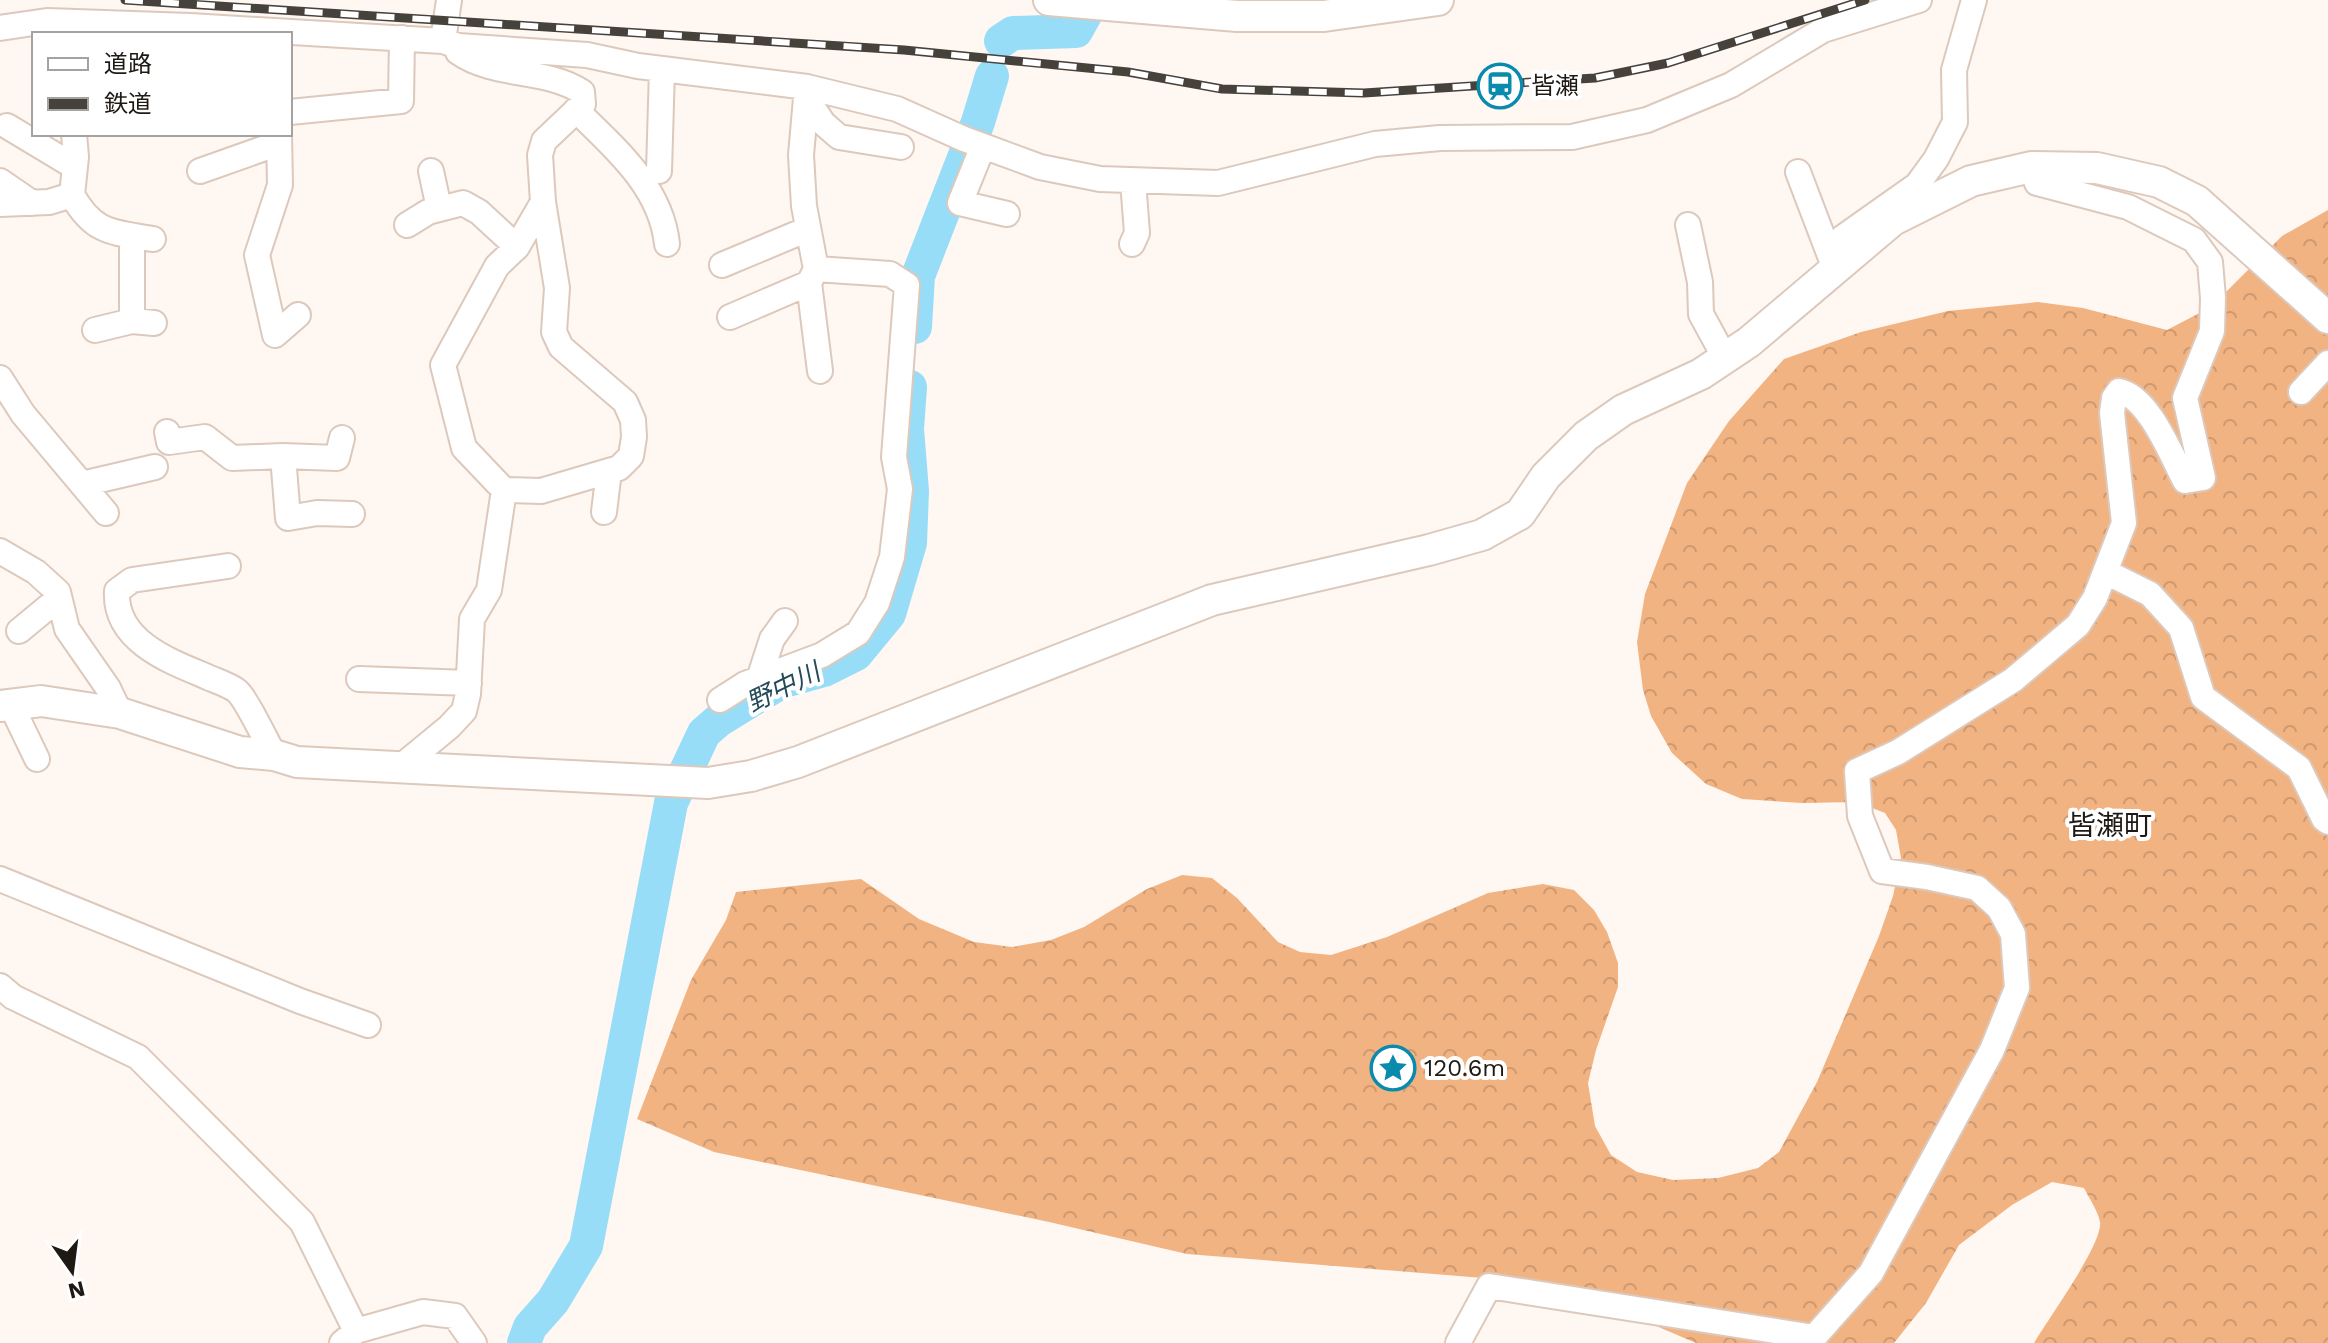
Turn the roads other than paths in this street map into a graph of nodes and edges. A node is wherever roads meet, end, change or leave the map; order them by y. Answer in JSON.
{"nodes":[{"id":1,"x":449,"y":0,"type":"edge"},
{"id":2,"x":1049,"y":0,"type":"edge"},
{"id":3,"x":1438,"y":0,"type":"edge"},
{"id":4,"x":1919,"y":0,"type":"edge"},
{"id":5,"x":1974,"y":0,"type":"edge"},
{"id":6,"x":1276,"y":8,"type":"edge"},
{"id":7,"x":0,"y":28,"type":"edge"},
{"id":8,"x":74,"y":28,"type":"edge"},
{"id":9,"x":189,"y":30,"type":"edge"},
{"id":10,"x":242,"y":32,"type":"edge"},
{"id":11,"x":292,"y":34,"type":"edge"},
{"id":12,"x":402,"y":38,"type":"junction"},
{"id":13,"x":443,"y":41,"type":"junction"},
{"id":14,"x":662,"y":69,"type":"junction"},
{"id":15,"x":807,"y":92,"type":"junction"},
{"id":16,"x":576,"y":110,"type":"junction"},
{"id":17,"x":292,"y":112,"type":"edge"},
{"id":18,"x":7,"y":126,"type":"dead end"},
{"id":19,"x":74,"y":136,"type":"edge"},
{"id":20,"x":279,"y":138,"type":"edge"},
{"id":21,"x":983,"y":146,"type":"junction"},
{"id":22,"x":901,"y":147,"type":"dead end"},
{"id":23,"x":75,"y":167,"type":"junction"},
{"id":24,"x":2031,"y":167,"type":"junction"},
{"id":25,"x":200,"y":171,"type":"dead end"},
{"id":26,"x":431,"y":171,"type":"dead end"},
{"id":27,"x":659,"y":171,"type":"dead end"},
{"id":28,"x":1798,"y":172,"type":"dead end"},
{"id":29,"x":0,"y":181,"type":"edge"},
{"id":30,"x":1133,"y":181,"type":"junction"},
{"id":31,"x":72,"y":195,"type":"junction"},
{"id":32,"x":543,"y":202,"type":"junction"},
{"id":33,"x":32,"y":203,"type":"junction"},
{"id":34,"x":0,"y":204,"type":"edge"},
{"id":35,"x":439,"y":208,"type":"junction"},
{"id":36,"x":1007,"y":214,"type":"dead end"},
{"id":37,"x":407,"y":225,"type":"dead end"},
{"id":38,"x":1688,"y":225,"type":"dead end"},
{"id":39,"x":808,"y":229,"type":"junction"},
{"id":40,"x":667,"y":244,"type":"dead end"},
{"id":41,"x":1132,"y":244,"type":"dead end"},
{"id":42,"x":517,"y":247,"type":"junction"},
{"id":43,"x":1843,"y":263,"type":"junction"},
{"id":44,"x":722,"y":265,"type":"dead end"},
{"id":45,"x":813,"y":276,"type":"junction"},
{"id":46,"x":298,"y":315,"type":"dead end"},
{"id":47,"x":2328,"y":318,"type":"edge"},
{"id":48,"x":743,"y":320,"type":"dead end"},
{"id":49,"x":95,"y":330,"type":"dead end"},
{"id":50,"x":1725,"y":358,"type":"junction"},
{"id":51,"x":2328,"y":363,"type":"edge"},
{"id":52,"x":820,"y":371,"type":"dead end"},
{"id":53,"x":0,"y":378,"type":"edge"},
{"id":54,"x":2301,"y":392,"type":"dead end"},
{"id":55,"x":167,"y":432,"type":"dead end"},
{"id":56,"x":342,"y":438,"type":"dead end"},
{"id":57,"x":283,"y":456,"type":"junction"},
{"id":58,"x":155,"y":467,"type":"dead end"},
{"id":59,"x":609,"y":471,"type":"junction"},
{"id":60,"x":82,"y":484,"type":"junction"},
{"id":61,"x":504,"y":490,"type":"junction"},
{"id":62,"x":604,"y":512,"type":"dead end"},
{"id":63,"x":106,"y":513,"type":"dead end"},
{"id":64,"x":352,"y":514,"type":"dead end"},
{"id":65,"x":0,"y":551,"type":"edge"},
{"id":66,"x":228,"y":566,"type":"dead end"},
{"id":67,"x":2106,"y":572,"type":"junction"},
{"id":68,"x":59,"y":598,"type":"junction"},
{"id":69,"x":785,"y":621,"type":"dead end"},
{"id":70,"x":19,"y":631,"type":"dead end"},
{"id":71,"x":359,"y":679,"type":"dead end"},
{"id":72,"x":759,"y":679,"type":"junction"},
{"id":73,"x":469,"y":683,"type":"junction"},
{"id":74,"x":720,"y":700,"type":"dead end"},
{"id":75,"x":6,"y":706,"type":"edge"},
{"id":76,"x":120,"y":713,"type":"junction"},
{"id":77,"x":274,"y":755,"type":"junction"},
{"id":78,"x":37,"y":759,"type":"dead end"},
{"id":79,"x":398,"y":769,"type":"junction"},
{"id":80,"x":2328,"y":822,"type":"edge"},
{"id":81,"x":0,"y":879,"type":"edge"},
{"id":82,"x":0,"y":986,"type":"edge"},
{"id":83,"x":368,"y":1025,"type":"dead end"},
{"id":84,"x":349,"y":1337,"type":"edge"},
{"id":85,"x":1812,"y":1340,"type":"edge"},
{"id":86,"x":474,"y":1343,"type":"edge"},
{"id":87,"x":1458,"y":1343,"type":"edge"}],
"edges":[{"from":1,"to":13,"type":"street"},
{"from":2,"to":6,"type":"street"},
{"from":3,"to":6,"type":"street"},
{"from":4,"to":30,"type":"street"},
{"from":5,"to":43,"type":"street"},
{"from":7,"to":8,"type":"street"},
{"from":8,"to":9,"type":"street"},
{"from":9,"to":10,"type":"street"},
{"from":11,"to":12,"type":"street"},
{"from":12,"to":13,"type":"street"},
{"from":12,"to":17,"type":"street"},
{"from":13,"to":14,"type":"street"},
{"from":13,"to":16,"type":"street"},
{"from":14,"to":15,"type":"street"},
{"from":14,"to":27,"type":"street"},
{"from":15,"to":21,"type":"street"},
{"from":15,"to":22,"type":"street"},
{"from":15,"to":39,"type":"street"},
{"from":16,"to":32,"type":"street"},
{"from":16,"to":40,"type":"street"},
{"from":18,"to":23,"type":"street"},
{"from":19,"to":23,"type":"street"},
{"from":20,"to":25,"type":"street"},
{"from":20,"to":46,"type":"street"},
{"from":21,"to":30,"type":"street"},
{"from":21,"to":36,"type":"street"},
{"from":23,"to":31,"type":"street"},
{"from":24,"to":43,"type":"street"},
{"from":24,"to":47,"type":"street"},
{"from":24,"to":67,"type":"street"},
{"from":26,"to":35,"type":"street"},
{"from":28,"to":43,"type":"street"},
{"from":29,"to":33,"type":"street"},
{"from":30,"to":41,"type":"street"},
{"from":31,"to":33,"type":"street"},
{"from":31,"to":49,"type":"street"},
{"from":32,"to":42,"type":"street"},
{"from":32,"to":59,"type":"street"},
{"from":33,"to":34,"type":"street"},
{"from":35,"to":37,"type":"street"},
{"from":35,"to":42,"type":"street"},
{"from":38,"to":50,"type":"street"},
{"from":39,"to":44,"type":"street"},
{"from":39,"to":45,"type":"street"},
{"from":42,"to":61,"type":"street"},
{"from":43,"to":50,"type":"street"},
{"from":45,"to":48,"type":"street"},
{"from":45,"to":52,"type":"street"},
{"from":45,"to":72,"type":"street"},
{"from":50,"to":79,"type":"street"},
{"from":51,"to":54,"type":"street"},
{"from":53,"to":60,"type":"street"},
{"from":55,"to":57,"type":"street"},
{"from":56,"to":57,"type":"street"},
{"from":57,"to":64,"type":"street"},
{"from":58,"to":60,"type":"street"},
{"from":59,"to":61,"type":"street"},
{"from":59,"to":62,"type":"street"},
{"from":60,"to":63,"type":"street"},
{"from":61,"to":73,"type":"street"},
{"from":65,"to":68,"type":"street"},
{"from":66,"to":77,"type":"street"},
{"from":67,"to":80,"type":"street"},
{"from":67,"to":85,"type":"street"},
{"from":68,"to":70,"type":"street"},
{"from":68,"to":76,"type":"street"},
{"from":69,"to":72,"type":"street"},
{"from":71,"to":73,"type":"street"},
{"from":72,"to":74,"type":"street"},
{"from":73,"to":79,"type":"street"},
{"from":75,"to":76,"type":"street"},
{"from":75,"to":78,"type":"street"},
{"from":76,"to":77,"type":"street"},
{"from":77,"to":79,"type":"street"},
{"from":81,"to":83,"type":"street"},
{"from":82,"to":84,"type":"street"},
{"from":84,"to":86,"type":"street"},
{"from":85,"to":87,"type":"street"}]}
